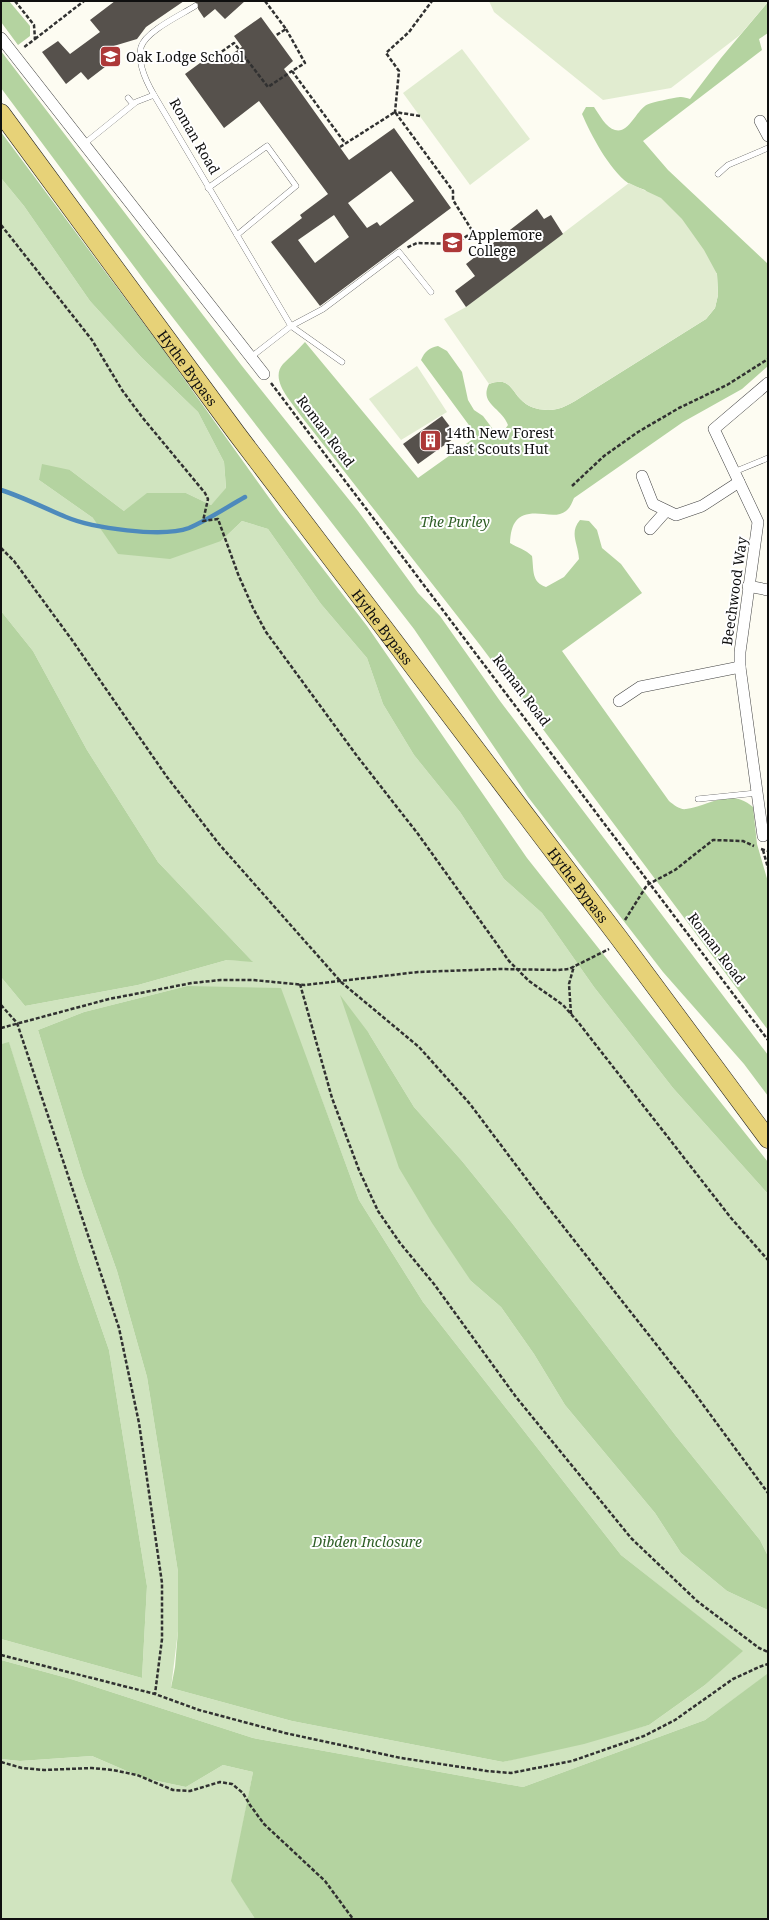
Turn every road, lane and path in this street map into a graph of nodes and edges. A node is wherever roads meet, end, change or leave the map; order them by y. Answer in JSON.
{"nodes":[{"id":1,"x":15,"y":1,"type":"edge"},
{"id":2,"x":84,"y":1,"type":"edge"},
{"id":3,"x":265,"y":1,"type":"edge"},
{"id":4,"x":432,"y":1,"type":"edge"},
{"id":5,"x":195,"y":6,"type":"dead end"},
{"id":6,"x":286,"y":29,"type":"junction"},
{"id":7,"x":275,"y":36,"type":"dead end"},
{"id":8,"x":1,"y":38,"type":"edge"},
{"id":9,"x":35,"y":39,"type":"junction"},
{"id":10,"x":24,"y":52,"type":"dead end"},
{"id":11,"x":217,"y":55,"type":"dead end"},
{"id":12,"x":292,"y":71,"type":"junction"},
{"id":13,"x":154,"y":95,"type":"junction"},
{"id":14,"x":128,"y":98,"type":"dead end"},
{"id":15,"x":133,"y":104,"type":"junction"},
{"id":16,"x":395,"y":112,"type":"junction"},
{"id":17,"x":1,"y":113,"type":"edge"},
{"id":18,"x":420,"y":116,"type":"dead end"},
{"id":19,"x":760,"y":122,"type":"dead end"},
{"id":20,"x":768,"y":136,"type":"edge"},
{"id":21,"x":345,"y":143,"type":"junction"},
{"id":22,"x":84,"y":144,"type":"junction"},
{"id":23,"x":340,"y":146,"type":"dead end"},
{"id":24,"x":768,"y":148,"type":"edge"},
{"id":25,"x":718,"y":174,"type":"dead end"},
{"id":26,"x":208,"y":188,"type":"junction"},
{"id":27,"x":1,"y":225,"type":"edge"},
{"id":28,"x":237,"y":235,"type":"junction"},
{"id":29,"x":399,"y":252,"type":"junction"},
{"id":30,"x":431,"y":292,"type":"dead end"},
{"id":31,"x":291,"y":326,"type":"junction"},
{"id":32,"x":251,"y":357,"type":"junction"},
{"id":33,"x":768,"y":359,"type":"edge"},
{"id":34,"x":342,"y":362,"type":"dead end"},
{"id":35,"x":264,"y":374,"type":"joint"},
{"id":36,"x":768,"y":383,"type":"edge"},
{"id":37,"x":768,"y":458,"type":"edge"},
{"id":38,"x":734,"y":472,"type":"junction"},
{"id":39,"x":642,"y":476,"type":"dead end"},
{"id":40,"x":739,"y":482,"type":"junction"},
{"id":41,"x":572,"y":486,"type":"dead end"},
{"id":42,"x":666,"y":510,"type":"junction"},
{"id":43,"x":650,"y":529,"type":"dead end"},
{"id":44,"x":1,"y":548,"type":"edge"},
{"id":45,"x":748,"y":586,"type":"junction"},
{"id":46,"x":768,"y":590,"type":"edge"},
{"id":47,"x":740,"y":667,"type":"junction"},
{"id":48,"x":619,"y":701,"type":"dead end"},
{"id":49,"x":757,"y":793,"type":"junction"},
{"id":50,"x":698,"y":799,"type":"dead end"},
{"id":51,"x":763,"y":836,"type":"joint"},
{"id":52,"x":763,"y":850,"type":"junction"},
{"id":53,"x":768,"y":851,"type":"edge"},
{"id":54,"x":768,"y":868,"type":"edge"},
{"id":55,"x":650,"y":884,"type":"junction"},
{"id":56,"x":621,"y":941,"type":"junction"},
{"id":57,"x":574,"y":965,"type":"junction"},
{"id":58,"x":517,"y":969,"type":"junction"},
{"id":59,"x":341,"y":982,"type":"junction"},
{"id":60,"x":300,"y":984,"type":"junction"},
{"id":61,"x":1,"y":1005,"type":"edge"},
{"id":62,"x":571,"y":1014,"type":"junction"},
{"id":63,"x":17,"y":1023,"type":"junction"},
{"id":64,"x":1,"y":1028,"type":"edge"},
{"id":65,"x":768,"y":1040,"type":"edge"},
{"id":66,"x":768,"y":1139,"type":"edge"},
{"id":67,"x":768,"y":1260,"type":"edge"},
{"id":68,"x":768,"y":1494,"type":"edge"},
{"id":69,"x":768,"y":1652,"type":"edge"},
{"id":70,"x":1,"y":1655,"type":"edge"},
{"id":71,"x":768,"y":1664,"type":"edge"},
{"id":72,"x":155,"y":1694,"type":"junction"},
{"id":73,"x":1,"y":1762,"type":"edge"},
{"id":74,"x":353,"y":1919,"type":"edge"}],
"edges":[{"from":1,"to":9,"type":"path"},
{"from":2,"to":9,"type":"path"},
{"from":3,"to":6,"type":"path"},
{"from":4,"to":16,"type":"path"},
{"from":5,"to":13,"type":"lane"},
{"from":6,"to":7,"type":"path"},
{"from":6,"to":12,"type":"path"},
{"from":8,"to":22,"type":"street"},
{"from":9,"to":10,"type":"path"},
{"from":11,"to":12,"type":"path"},
{"from":12,"to":21,"type":"path"},
{"from":13,"to":15,"type":"lane","name":"Roman Road"},
{"from":13,"to":26,"type":"lane","name":"Roman Road"},
{"from":14,"to":15,"type":"lane"},
{"from":15,"to":22,"type":"lane","name":"Roman Road"},
{"from":16,"to":18,"type":"path"},
{"from":16,"to":21,"type":"path"},
{"from":16,"to":29,"type":"path"},
{"from":17,"to":56,"type":"main road","name":"Hythe Bypass"},
{"from":19,"to":20,"type":"street"},
{"from":21,"to":23,"type":"path"},
{"from":22,"to":32,"type":"street"},
{"from":24,"to":25,"type":"lane"},
{"from":26,"to":28,"type":"lane","name":"Roman Road"},
{"from":26,"to":28,"type":"lane"},
{"from":27,"to":58,"type":"path"},
{"from":28,"to":31,"type":"lane","name":"Roman Road"},
{"from":29,"to":30,"type":"lane"},
{"from":29,"to":31,"type":"lane"},
{"from":31,"to":32,"type":"lane"},
{"from":31,"to":34,"type":"lane"},
{"from":32,"to":35,"type":"street"},
{"from":33,"to":41,"type":"path"},
{"from":35,"to":55,"type":"path","name":"Roman Road"},
{"from":36,"to":38,"type":"street","name":"Beechwood Way"},
{"from":37,"to":38,"type":"lane"},
{"from":38,"to":40,"type":"street","name":"Beechwood Way"},
{"from":39,"to":42,"type":"street"},
{"from":40,"to":42,"type":"street"},
{"from":40,"to":45,"type":"street","name":"Beechwood Way"},
{"from":42,"to":43,"type":"street"},
{"from":44,"to":59,"type":"path"},
{"from":45,"to":46,"type":"street"},
{"from":45,"to":47,"type":"street","name":"Beechwood Way"},
{"from":47,"to":48,"type":"street"},
{"from":47,"to":49,"type":"street","name":"Beechwood Way"},
{"from":49,"to":50,"type":"lane"},
{"from":49,"to":51,"type":"street","name":"Beechwood Way"},
{"from":51,"to":52,"type":"path"},
{"from":52,"to":53,"type":"path"},
{"from":52,"to":54,"type":"path"},
{"from":52,"to":55,"type":"path"},
{"from":55,"to":56,"type":"path"},
{"from":55,"to":65,"type":"path","name":"Roman Road"},
{"from":56,"to":57,"type":"path"},
{"from":56,"to":66,"type":"main road","name":"Hythe Bypass"},
{"from":57,"to":58,"type":"path"},
{"from":57,"to":62,"type":"path"},
{"from":58,"to":59,"type":"path"},
{"from":58,"to":62,"type":"path"},
{"from":59,"to":60,"type":"path"},
{"from":59,"to":68,"type":"path"},
{"from":60,"to":63,"type":"path"},
{"from":60,"to":69,"type":"path"},
{"from":61,"to":63,"type":"path"},
{"from":62,"to":67,"type":"path"},
{"from":63,"to":64,"type":"path"},
{"from":63,"to":72,"type":"path"},
{"from":70,"to":72,"type":"path"},
{"from":71,"to":72,"type":"path"},
{"from":73,"to":74,"type":"path"}]}
